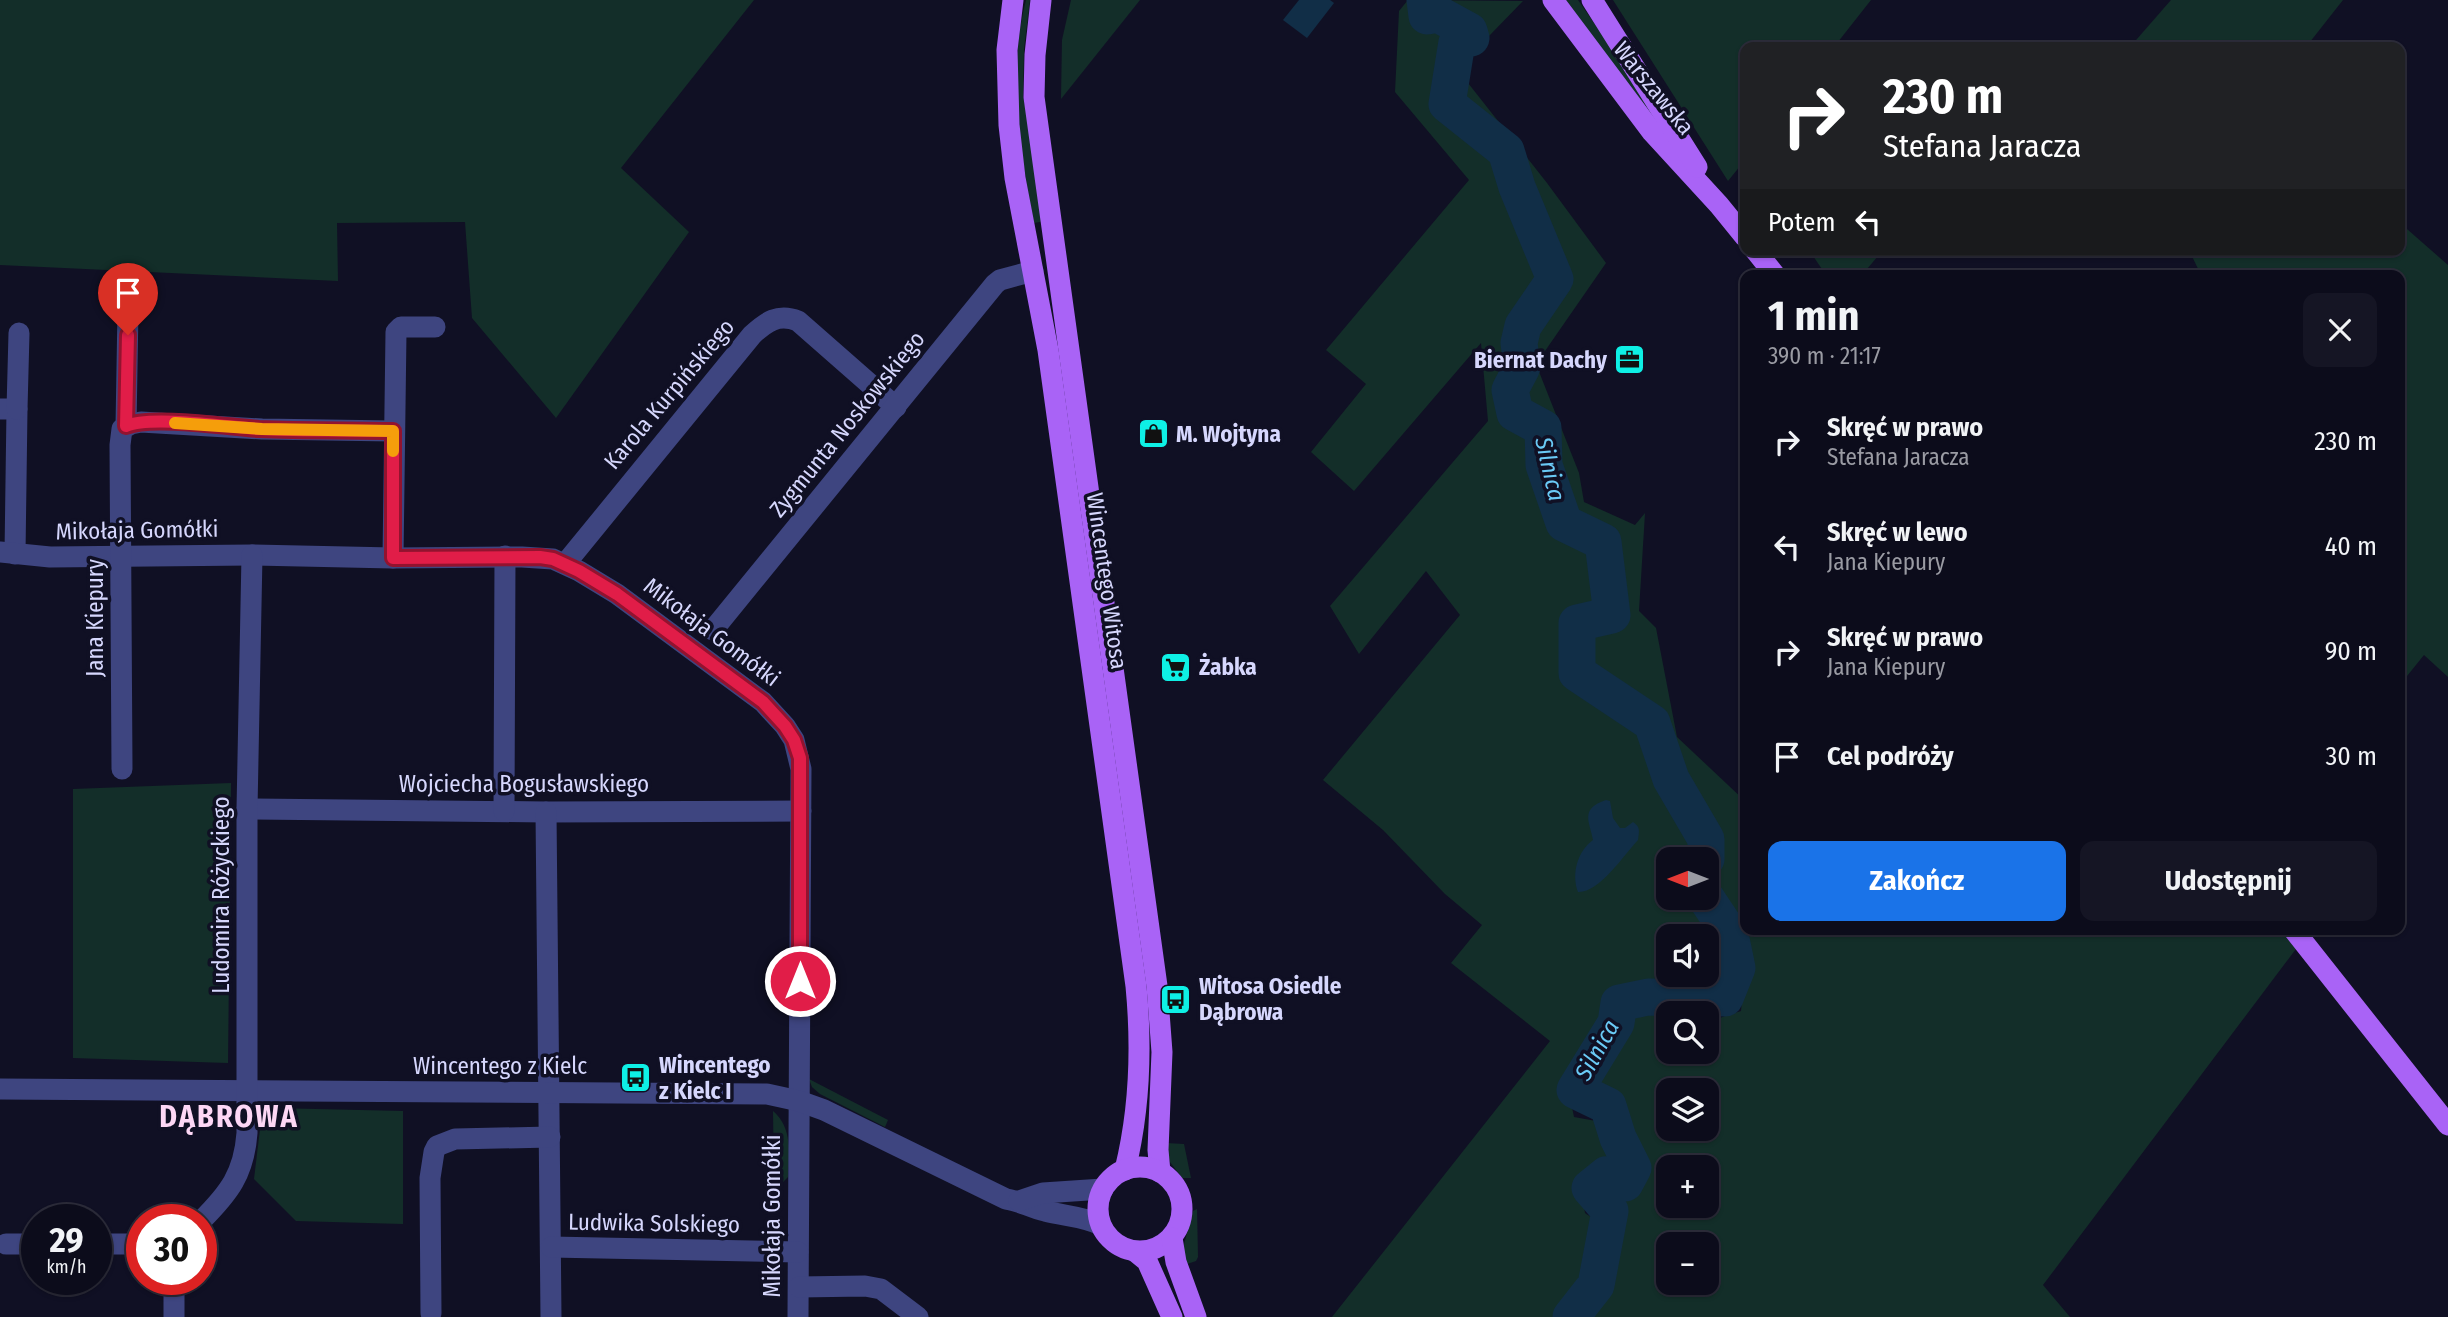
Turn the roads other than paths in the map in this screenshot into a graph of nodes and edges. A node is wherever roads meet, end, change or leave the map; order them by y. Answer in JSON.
{"nodes":[{"id":1,"x":1013,"y":0,"type":"edge"},
{"id":2,"x":1041,"y":0,"type":"edge"},
{"id":3,"x":1553,"y":0,"type":"edge"},
{"id":4,"x":1592,"y":0,"type":"edge"},
{"id":5,"x":1719,"y":205,"type":"junction"},
{"id":6,"x":1740,"y":231,"type":"edge"},
{"id":7,"x":1760,"y":256,"type":"edge"},
{"id":8,"x":1770,"y":270,"type":"edge"},
{"id":9,"x":1034,"y":271,"type":"junction"},
{"id":10,"x":128,"y":310,"type":"dead end"},
{"id":11,"x":435,"y":327,"type":"dead end"},
{"id":12,"x":19,"y":333,"type":"dead end"},
{"id":13,"x":896,"y":407,"type":"junction"},
{"id":14,"x":9,"y":409,"type":"edge"},
{"id":15,"x":126,"y":426,"type":"junction"},
{"id":16,"x":393,"y":431,"type":"junction"},
{"id":17,"x":8,"y":553,"type":"edge"},
{"id":18,"x":252,"y":555,"type":"junction"},
{"id":19,"x":505,"y":556,"type":"junction"},
{"id":20,"x":121,"y":557,"type":"junction"},
{"id":21,"x":393,"y":558,"type":"junction"},
{"id":22,"x":565,"y":564,"type":"junction"},
{"id":23,"x":713,"y":630,"type":"dead end"},
{"id":24,"x":122,"y":769,"type":"dead end"},
{"id":25,"x":247,"y":809,"type":"junction"},
{"id":26,"x":504,"y":811,"type":"junction"},
{"id":27,"x":801,"y":811,"type":"junction"},
{"id":28,"x":546,"y":812,"type":"junction"},
{"id":29,"x":2298,"y":935,"type":"edge"},
{"id":30,"x":0,"y":1089,"type":"edge"},
{"id":31,"x":247,"y":1090,"type":"junction"},
{"id":32,"x":550,"y":1093,"type":"junction"},
{"id":33,"x":799,"y":1101,"type":"junction"},
{"id":34,"x":2448,"y":1125,"type":"edge"},
{"id":35,"x":550,"y":1137,"type":"junction"},
{"id":36,"x":1125,"y":1170,"type":"junction"},
{"id":37,"x":1160,"y":1172,"type":"junction"},
{"id":38,"x":1103,"y":1189,"type":"junction"},
{"id":39,"x":1019,"y":1201,"type":"junction"},
{"id":40,"x":217,"y":1206,"type":"edge"},
{"id":41,"x":1101,"y":1226,"type":"junction"},
{"id":42,"x":1172,"y":1238,"type":"junction"},
{"id":43,"x":6,"y":1244,"type":"dead end"},
{"id":44,"x":21,"y":1244,"type":"edge"},
{"id":45,"x":551,"y":1247,"type":"junction"},
{"id":46,"x":798,"y":1252,"type":"junction"},
{"id":47,"x":1136,"y":1252,"type":"junction"},
{"id":48,"x":799,"y":1287,"type":"junction"},
{"id":49,"x":174,"y":1295,"type":"edge"},
{"id":50,"x":431,"y":1312,"type":"dead end"},
{"id":51,"x":174,"y":1317,"type":"edge"},
{"id":52,"x":551,"y":1317,"type":"edge"},
{"id":53,"x":798,"y":1317,"type":"edge"},
{"id":54,"x":918,"y":1317,"type":"edge"},
{"id":55,"x":1172,"y":1317,"type":"edge"},
{"id":56,"x":1196,"y":1317,"type":"edge"}],
"edges":[{"from":1,"to":9,"type":"main road","name":"Wincentego Witosa"},
{"from":2,"to":37,"type":"main road","name":"Wincentego Witosa"},
{"from":3,"to":5,"type":"main road","name":"Warszawska"},
{"from":4,"to":5,"type":"main road","name":"Warszawska"},
{"from":5,"to":6,"type":"main road","name":"Warszawska"},
{"from":7,"to":8,"type":"main road"},
{"from":9,"to":13,"type":"street","name":"Zygmunta Noskowskiego"},
{"from":9,"to":36,"type":"main road","name":"Wincentego Witosa"},
{"from":10,"to":15,"type":"street","name":"Jana Kiepury"},
{"from":11,"to":16,"type":"street"},
{"from":12,"to":14,"type":"street","name":"Mikołaja Gomółki"},
{"from":13,"to":22,"type":"street","name":"Karola Kurpińskiego"},
{"from":13,"to":23,"type":"street","name":"Zygmunta Noskowskiego"},
{"from":14,"to":17,"type":"street","name":"Mikołaja Gomółki"},
{"from":15,"to":16,"type":"street"},
{"from":15,"to":20,"type":"street","name":"Jana Kiepury"},
{"from":16,"to":21,"type":"street"},
{"from":17,"to":20,"type":"street","name":"Mikołaja Gomółki"},
{"from":18,"to":20,"type":"street","name":"Mikołaja Gomółki"},
{"from":18,"to":21,"type":"street","name":"Mikołaja Gomółki"},
{"from":18,"to":25,"type":"street","name":"Ludomira Różyckiego"},
{"from":19,"to":21,"type":"street","name":"Mikołaja Gomółki"},
{"from":19,"to":22,"type":"street","name":"Mikołaja Gomółki"},
{"from":19,"to":26,"type":"street"},
{"from":20,"to":24,"type":"street","name":"Jana Kiepury"},
{"from":22,"to":27,"type":"street","name":"Mikołaja Gomółki"},
{"from":25,"to":26,"type":"street","name":"Wojciecha Bogusławskiego"},
{"from":25,"to":31,"type":"street","name":"Ludomira Różyckiego"},
{"from":26,"to":28,"type":"street","name":"Wojciecha Bogusławskiego"},
{"from":27,"to":28,"type":"street","name":"Wojciecha Bogusławskiego"},
{"from":27,"to":33,"type":"street","name":"Mikołaja Gomółki"},
{"from":28,"to":32,"type":"street","name":"Ludwika Solskiego"},
{"from":29,"to":34,"type":"main road"},
{"from":30,"to":31,"type":"street","name":"Wincentego z Kielc"},
{"from":31,"to":32,"type":"street","name":"Wincentego z Kielc"},
{"from":31,"to":40,"type":"street","name":"Ludomira Różyckiego"},
{"from":32,"to":33,"type":"street","name":"Wincentego z Kielc"},
{"from":32,"to":35,"type":"street","name":"Ludwika Solskiego"},
{"from":33,"to":39,"type":"street","name":"Wincentego z Kielc"},
{"from":33,"to":46,"type":"street","name":"Mikołaja Gomółki"},
{"from":35,"to":45,"type":"street","name":"Ludwika Solskiego"},
{"from":35,"to":50,"type":"street"},
{"from":36,"to":37,"type":"main road"},
{"from":36,"to":38,"type":"main road"},
{"from":37,"to":42,"type":"main road"},
{"from":38,"to":39,"type":"street"},
{"from":38,"to":41,"type":"main road"},
{"from":39,"to":41,"type":"street","name":"Wincentego z Kielc"},
{"from":41,"to":47,"type":"main road"},
{"from":42,"to":47,"type":"main road"},
{"from":42,"to":56,"type":"main road"},
{"from":43,"to":44,"type":"street"},
{"from":45,"to":46,"type":"street","name":"Ludwika Solskiego"},
{"from":45,"to":52,"type":"street","name":"Ludwika Solskiego"},
{"from":46,"to":48,"type":"street","name":"Mikołaja Gomółki"},
{"from":47,"to":55,"type":"main road"},
{"from":48,"to":53,"type":"street","name":"Mikołaja Gomółki"},
{"from":48,"to":54,"type":"street"},
{"from":49,"to":51,"type":"street"}]}
